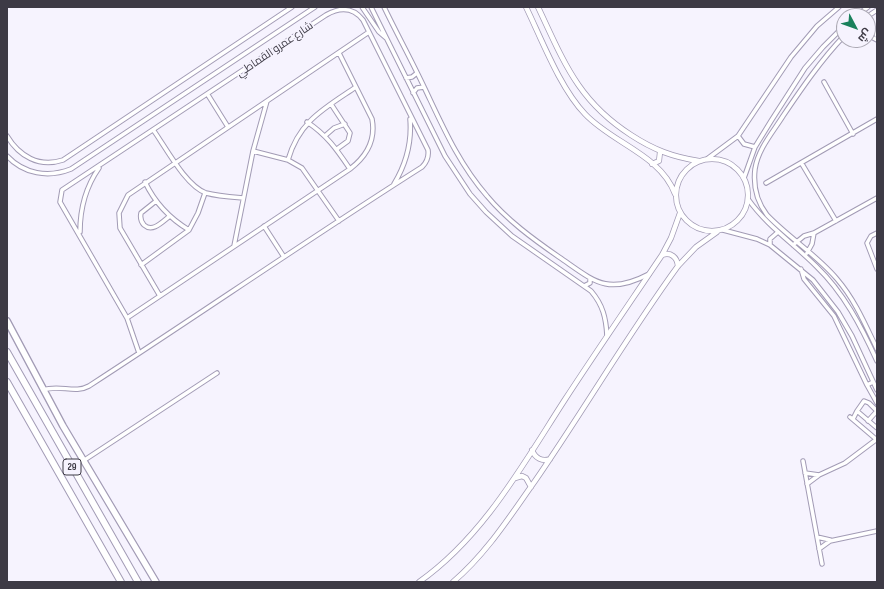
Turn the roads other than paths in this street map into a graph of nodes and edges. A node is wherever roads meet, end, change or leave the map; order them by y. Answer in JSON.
{"nodes":[{"id":1,"x":292,"y":7,"type":"edge"},
{"id":2,"x":315,"y":7,"type":"edge"},
{"id":3,"x":362,"y":7,"type":"edge"},
{"id":4,"x":371,"y":7,"type":"edge"},
{"id":5,"x":384,"y":7,"type":"edge"},
{"id":6,"x":526,"y":7,"type":"edge"},
{"id":7,"x":538,"y":7,"type":"edge"},
{"id":8,"x":839,"y":7,"type":"edge"},
{"id":9,"x":369,"y":32,"type":"junction"},
{"id":10,"x":836,"y":34,"type":"edge"},
{"id":11,"x":386,"y":38,"type":"junction"},
{"id":12,"x":836,"y":45,"type":"edge"},
{"id":13,"x":339,"y":53,"type":"junction"},
{"id":14,"x":417,"y":73,"type":"junction"},
{"id":15,"x":406,"y":78,"type":"junction"},
{"id":16,"x":824,"y":82,"type":"dead end"},
{"id":17,"x":356,"y":87,"type":"junction"},
{"id":18,"x":424,"y":88,"type":"junction"},
{"id":19,"x":413,"y":93,"type":"junction"},
{"id":20,"x":208,"y":95,"type":"junction"},
{"id":21,"x":267,"y":101,"type":"junction"},
{"id":22,"x":330,"y":104,"type":"junction"},
{"id":23,"x":410,"y":116,"type":"junction"},
{"id":24,"x":877,"y":119,"type":"edge"},
{"id":25,"x":307,"y":122,"type":"junction"},
{"id":26,"x":345,"y":124,"type":"junction"},
{"id":27,"x":228,"y":127,"type":"junction"},
{"id":28,"x":154,"y":131,"type":"junction"},
{"id":29,"x":853,"y":134,"type":"junction"},
{"id":30,"x":326,"y":135,"type":"junction"},
{"id":31,"x":7,"y":136,"type":"edge"},
{"id":32,"x":738,"y":136,"type":"junction"},
{"id":33,"x":754,"y":147,"type":"junction"},
{"id":34,"x":337,"y":149,"type":"junction"},
{"id":35,"x":253,"y":151,"type":"junction"},
{"id":36,"x":660,"y":152,"type":"junction"},
{"id":37,"x":7,"y":156,"type":"edge"},
{"id":38,"x":707,"y":159,"type":"junction"},
{"id":39,"x":288,"y":160,"type":"junction"},
{"id":40,"x":699,"y":161,"type":"junction"},
{"id":41,"x":175,"y":162,"type":"junction"},
{"id":42,"x":652,"y":164,"type":"junction"},
{"id":43,"x":802,"y":164,"type":"junction"},
{"id":44,"x":99,"y":167,"type":"junction"},
{"id":45,"x":350,"y":169,"type":"junction"},
{"id":46,"x":744,"y":178,"type":"junction"},
{"id":47,"x":145,"y":182,"type":"junction"},
{"id":48,"x":766,"y":183,"type":"dead end"},
{"id":49,"x":393,"y":185,"type":"junction"},
{"id":50,"x":318,"y":190,"type":"junction"},
{"id":51,"x":205,"y":193,"type":"junction"},
{"id":52,"x":675,"y":194,"type":"junction"},
{"id":53,"x":243,"y":198,"type":"junction"},
{"id":54,"x":877,"y":198,"type":"edge"},
{"id":55,"x":748,"y":199,"type":"junction"},
{"id":56,"x":156,"y":201,"type":"junction"},
{"id":57,"x":680,"y":213,"type":"junction"},
{"id":58,"x":170,"y":216,"type":"junction"},
{"id":59,"x":339,"y":221,"type":"junction"},
{"id":60,"x":836,"y":221,"type":"junction"},
{"id":61,"x":264,"y":226,"type":"junction"},
{"id":62,"x":189,"y":230,"type":"junction"},
{"id":63,"x":723,"y":230,"type":"junction"},
{"id":64,"x":718,"y":232,"type":"junction"},
{"id":65,"x":778,"y":232,"type":"junction"},
{"id":66,"x":80,"y":233,"type":"junction"},
{"id":67,"x":814,"y":233,"type":"junction"},
{"id":68,"x":877,"y":233,"type":"edge"},
{"id":69,"x":797,"y":241,"type":"junction"},
{"id":70,"x":770,"y":245,"type":"junction"},
{"id":71,"x":793,"y":245,"type":"junction"},
{"id":72,"x":234,"y":246,"type":"junction"},
{"id":73,"x":808,"y":251,"type":"junction"},
{"id":74,"x":662,"y":255,"type":"junction"},
{"id":75,"x":805,"y":255,"type":"junction"},
{"id":76,"x":284,"y":257,"type":"junction"},
{"id":77,"x":141,"y":265,"type":"junction"},
{"id":78,"x":678,"y":266,"type":"junction"},
{"id":79,"x":801,"y":269,"type":"junction"},
{"id":80,"x":877,"y":269,"type":"edge"},
{"id":81,"x":650,"y":273,"type":"junction"},
{"id":82,"x":590,"y":278,"type":"junction"},
{"id":83,"x":584,"y":286,"type":"junction"},
{"id":84,"x":160,"y":296,"type":"junction"},
{"id":85,"x":127,"y":318,"type":"junction"},
{"id":86,"x":7,"y":321,"type":"edge"},
{"id":87,"x":607,"y":337,"type":"junction"},
{"id":88,"x":876,"y":346,"type":"edge"},
{"id":89,"x":7,"y":352,"type":"edge"},
{"id":90,"x":139,"y":353,"type":"junction"},
{"id":91,"x":877,"y":361,"type":"edge"},
{"id":92,"x":218,"y":373,"type":"dead end"},
{"id":93,"x":7,"y":382,"type":"edge"},
{"id":94,"x":873,"y":382,"type":"junction"},
{"id":95,"x":867,"y":385,"type":"junction"},
{"id":96,"x":43,"y":390,"type":"junction"},
{"id":97,"x":877,"y":390,"type":"edge"},
{"id":98,"x":877,"y":403,"type":"edge"},
{"id":99,"x":856,"y":411,"type":"junction"},
{"id":100,"x":877,"y":411,"type":"edge"},
{"id":101,"x":868,"y":420,"type":"junction"},
{"id":102,"x":877,"y":427,"type":"edge"},
{"id":103,"x":877,"y":439,"type":"edge"},
{"id":104,"x":532,"y":450,"type":"junction"},
{"id":105,"x":550,"y":458,"type":"junction"},
{"id":106,"x":84,"y":461,"type":"junction"},
{"id":107,"x":802,"y":461,"type":"dead end"},
{"id":108,"x":805,"y":473,"type":"junction"},
{"id":109,"x":818,"y":476,"type":"junction"},
{"id":110,"x":514,"y":478,"type":"junction"},
{"id":111,"x":807,"y":484,"type":"junction"},
{"id":112,"x":531,"y":487,"type":"junction"},
{"id":113,"x":877,"y":531,"type":"edge"},
{"id":114,"x":817,"y":537,"type":"junction"},
{"id":115,"x":833,"y":540,"type":"junction"},
{"id":116,"x":819,"y":549,"type":"junction"},
{"id":117,"x":822,"y":564,"type":"dead end"},
{"id":118,"x":121,"y":582,"type":"edge"},
{"id":119,"x":138,"y":582,"type":"edge"},
{"id":120,"x":156,"y":582,"type":"edge"},
{"id":121,"x":418,"y":582,"type":"edge"},
{"id":122,"x":453,"y":582,"type":"edge"}],
"edges":[{"from":1,"to":31,"type":"street"},
{"from":2,"to":37,"type":"street"},
{"from":3,"to":11,"type":"street"},
{"from":4,"to":11,"type":"street"},
{"from":5,"to":14,"type":"street"},
{"from":6,"to":42,"type":"street"},
{"from":7,"to":36,"type":"street"},
{"from":8,"to":32,"type":"street"},
{"from":9,"to":13,"type":"street"},
{"from":9,"to":20,"type":"street","name":"شارع عمرو القماطي"},
{"from":9,"to":23,"type":"street","name":"شارع عمرو القماطي"},
{"from":10,"to":33,"type":"street"},
{"from":11,"to":15,"type":"street"},
{"from":12,"to":69,"type":"street"},
{"from":13,"to":17,"type":"street"},
{"from":13,"to":21,"type":"street"},
{"from":14,"to":15,"type":"street"},
{"from":14,"to":18,"type":"street"},
{"from":15,"to":19,"type":"street"},
{"from":16,"to":29,"type":"street"},
{"from":17,"to":22,"type":"street"},
{"from":17,"to":45,"type":"street"},
{"from":18,"to":19,"type":"street"},
{"from":18,"to":82,"type":"street"},
{"from":19,"to":83,"type":"street"},
{"from":20,"to":27,"type":"street"},
{"from":20,"to":28,"type":"street","name":"شارع عمرو القماطي"},
{"from":21,"to":27,"type":"street"},
{"from":21,"to":35,"type":"street"},
{"from":22,"to":25,"type":"street"},
{"from":22,"to":26,"type":"street"},
{"from":23,"to":49,"type":"street","name":"شارع عمرو القماطي"},
{"from":23,"to":49,"type":"street","name":"شارع عمرو القماطي"},
{"from":24,"to":29,"type":"street"},
{"from":25,"to":30,"type":"street"},
{"from":25,"to":39,"type":"street"},
{"from":26,"to":30,"type":"street"},
{"from":26,"to":34,"type":"street"},
{"from":27,"to":41,"type":"street"},
{"from":28,"to":41,"type":"street"},
{"from":28,"to":44,"type":"street","name":"شارع عمرو القماطي"},
{"from":29,"to":43,"type":"street"},
{"from":30,"to":34,"type":"street"},
{"from":32,"to":33,"type":"street"},
{"from":32,"to":38,"type":"street"},
{"from":33,"to":46,"type":"street"},
{"from":34,"to":45,"type":"street"},
{"from":35,"to":39,"type":"street"},
{"from":35,"to":53,"type":"street"},
{"from":36,"to":40,"type":"street"},
{"from":36,"to":42,"type":"street"},
{"from":38,"to":40,"type":"street"},
{"from":38,"to":46,"type":"street"},
{"from":39,"to":50,"type":"street"},
{"from":40,"to":52,"type":"street"},
{"from":41,"to":47,"type":"street"},
{"from":41,"to":51,"type":"street"},
{"from":42,"to":52,"type":"street"},
{"from":43,"to":48,"type":"street"},
{"from":43,"to":60,"type":"street"},
{"from":44,"to":66,"type":"street","name":"شارع عمرو القماطي"},
{"from":44,"to":66,"type":"street","name":"شارع عمرو القماطي"},
{"from":45,"to":50,"type":"street"},
{"from":46,"to":55,"type":"street"},
{"from":47,"to":56,"type":"street"},
{"from":47,"to":77,"type":"street"},
{"from":49,"to":59,"type":"street","name":"شارع عمرو القماطي"},
{"from":50,"to":59,"type":"street"},
{"from":50,"to":61,"type":"street"},
{"from":51,"to":53,"type":"street"},
{"from":51,"to":62,"type":"street"},
{"from":52,"to":57,"type":"street"},
{"from":53,"to":72,"type":"street"},
{"from":54,"to":60,"type":"street"},
{"from":55,"to":63,"type":"street"},
{"from":55,"to":65,"type":"street"},
{"from":56,"to":58,"type":"street"},
{"from":56,"to":58,"type":"street"},
{"from":57,"to":64,"type":"street"},
{"from":57,"to":74,"type":"street"},
{"from":58,"to":62,"type":"street"},
{"from":59,"to":76,"type":"street","name":"شارع عمرو القماطي"},
{"from":60,"to":67,"type":"street"},
{"from":61,"to":72,"type":"street"},
{"from":61,"to":76,"type":"street"},
{"from":62,"to":77,"type":"street"},
{"from":63,"to":64,"type":"street"},
{"from":63,"to":70,"type":"street"},
{"from":64,"to":78,"type":"street"},
{"from":65,"to":70,"type":"street"},
{"from":65,"to":71,"type":"street"},
{"from":66,"to":85,"type":"street","name":"شارع عمرو القماطي"},
{"from":67,"to":69,"type":"street"},
{"from":67,"to":73,"type":"street"},
{"from":68,"to":80,"type":"street"},
{"from":69,"to":71,"type":"street"},
{"from":69,"to":73,"type":"street"},
{"from":70,"to":79,"type":"street"},
{"from":71,"to":75,"type":"street"},
{"from":72,"to":84,"type":"street"},
{"from":73,"to":75,"type":"street"},
{"from":73,"to":88,"type":"street"},
{"from":74,"to":78,"type":"street"},
{"from":74,"to":81,"type":"street"},
{"from":75,"to":91,"type":"street"},
{"from":76,"to":90,"type":"street","name":"شارع عمرو القماطي"},
{"from":77,"to":84,"type":"street"},
{"from":78,"to":105,"type":"street"},
{"from":79,"to":94,"type":"street"},
{"from":79,"to":95,"type":"street"},
{"from":81,"to":82,"type":"street"},
{"from":81,"to":87,"type":"street"},
{"from":82,"to":83,"type":"street"},
{"from":83,"to":87,"type":"street"},
{"from":84,"to":85,"type":"street"},
{"from":85,"to":90,"type":"street","name":"شارع عمرو القماطي"},
{"from":86,"to":96,"type":"main road"},
{"from":87,"to":104,"type":"street"},
{"from":89,"to":119,"type":"highway","number":"29"},
{"from":90,"to":96,"type":"street","name":"شارع عمرو القماطي"},
{"from":92,"to":106,"type":"street"},
{"from":93,"to":118,"type":"highway","number":"29"},
{"from":94,"to":95,"type":"street"},
{"from":94,"to":97,"type":"street"},
{"from":95,"to":98,"type":"street"},
{"from":96,"to":106,"type":"main road"},
{"from":99,"to":100,"type":"street"},
{"from":99,"to":101,"type":"street"},
{"from":99,"to":103,"type":"street"},
{"from":100,"to":101,"type":"street"},
{"from":101,"to":102,"type":"street"},
{"from":103,"to":109,"type":"street"},
{"from":104,"to":105,"type":"street"},
{"from":104,"to":110,"type":"street"},
{"from":105,"to":112,"type":"street"},
{"from":106,"to":120,"type":"main road"},
{"from":107,"to":108,"type":"street"},
{"from":108,"to":109,"type":"street"},
{"from":108,"to":111,"type":"street"},
{"from":109,"to":111,"type":"street"},
{"from":110,"to":112,"type":"street"},
{"from":110,"to":121,"type":"street"},
{"from":111,"to":114,"type":"street"},
{"from":112,"to":122,"type":"street"},
{"from":113,"to":115,"type":"street"},
{"from":114,"to":115,"type":"street"},
{"from":114,"to":116,"type":"street"},
{"from":115,"to":116,"type":"street"},
{"from":116,"to":117,"type":"street"}]}
